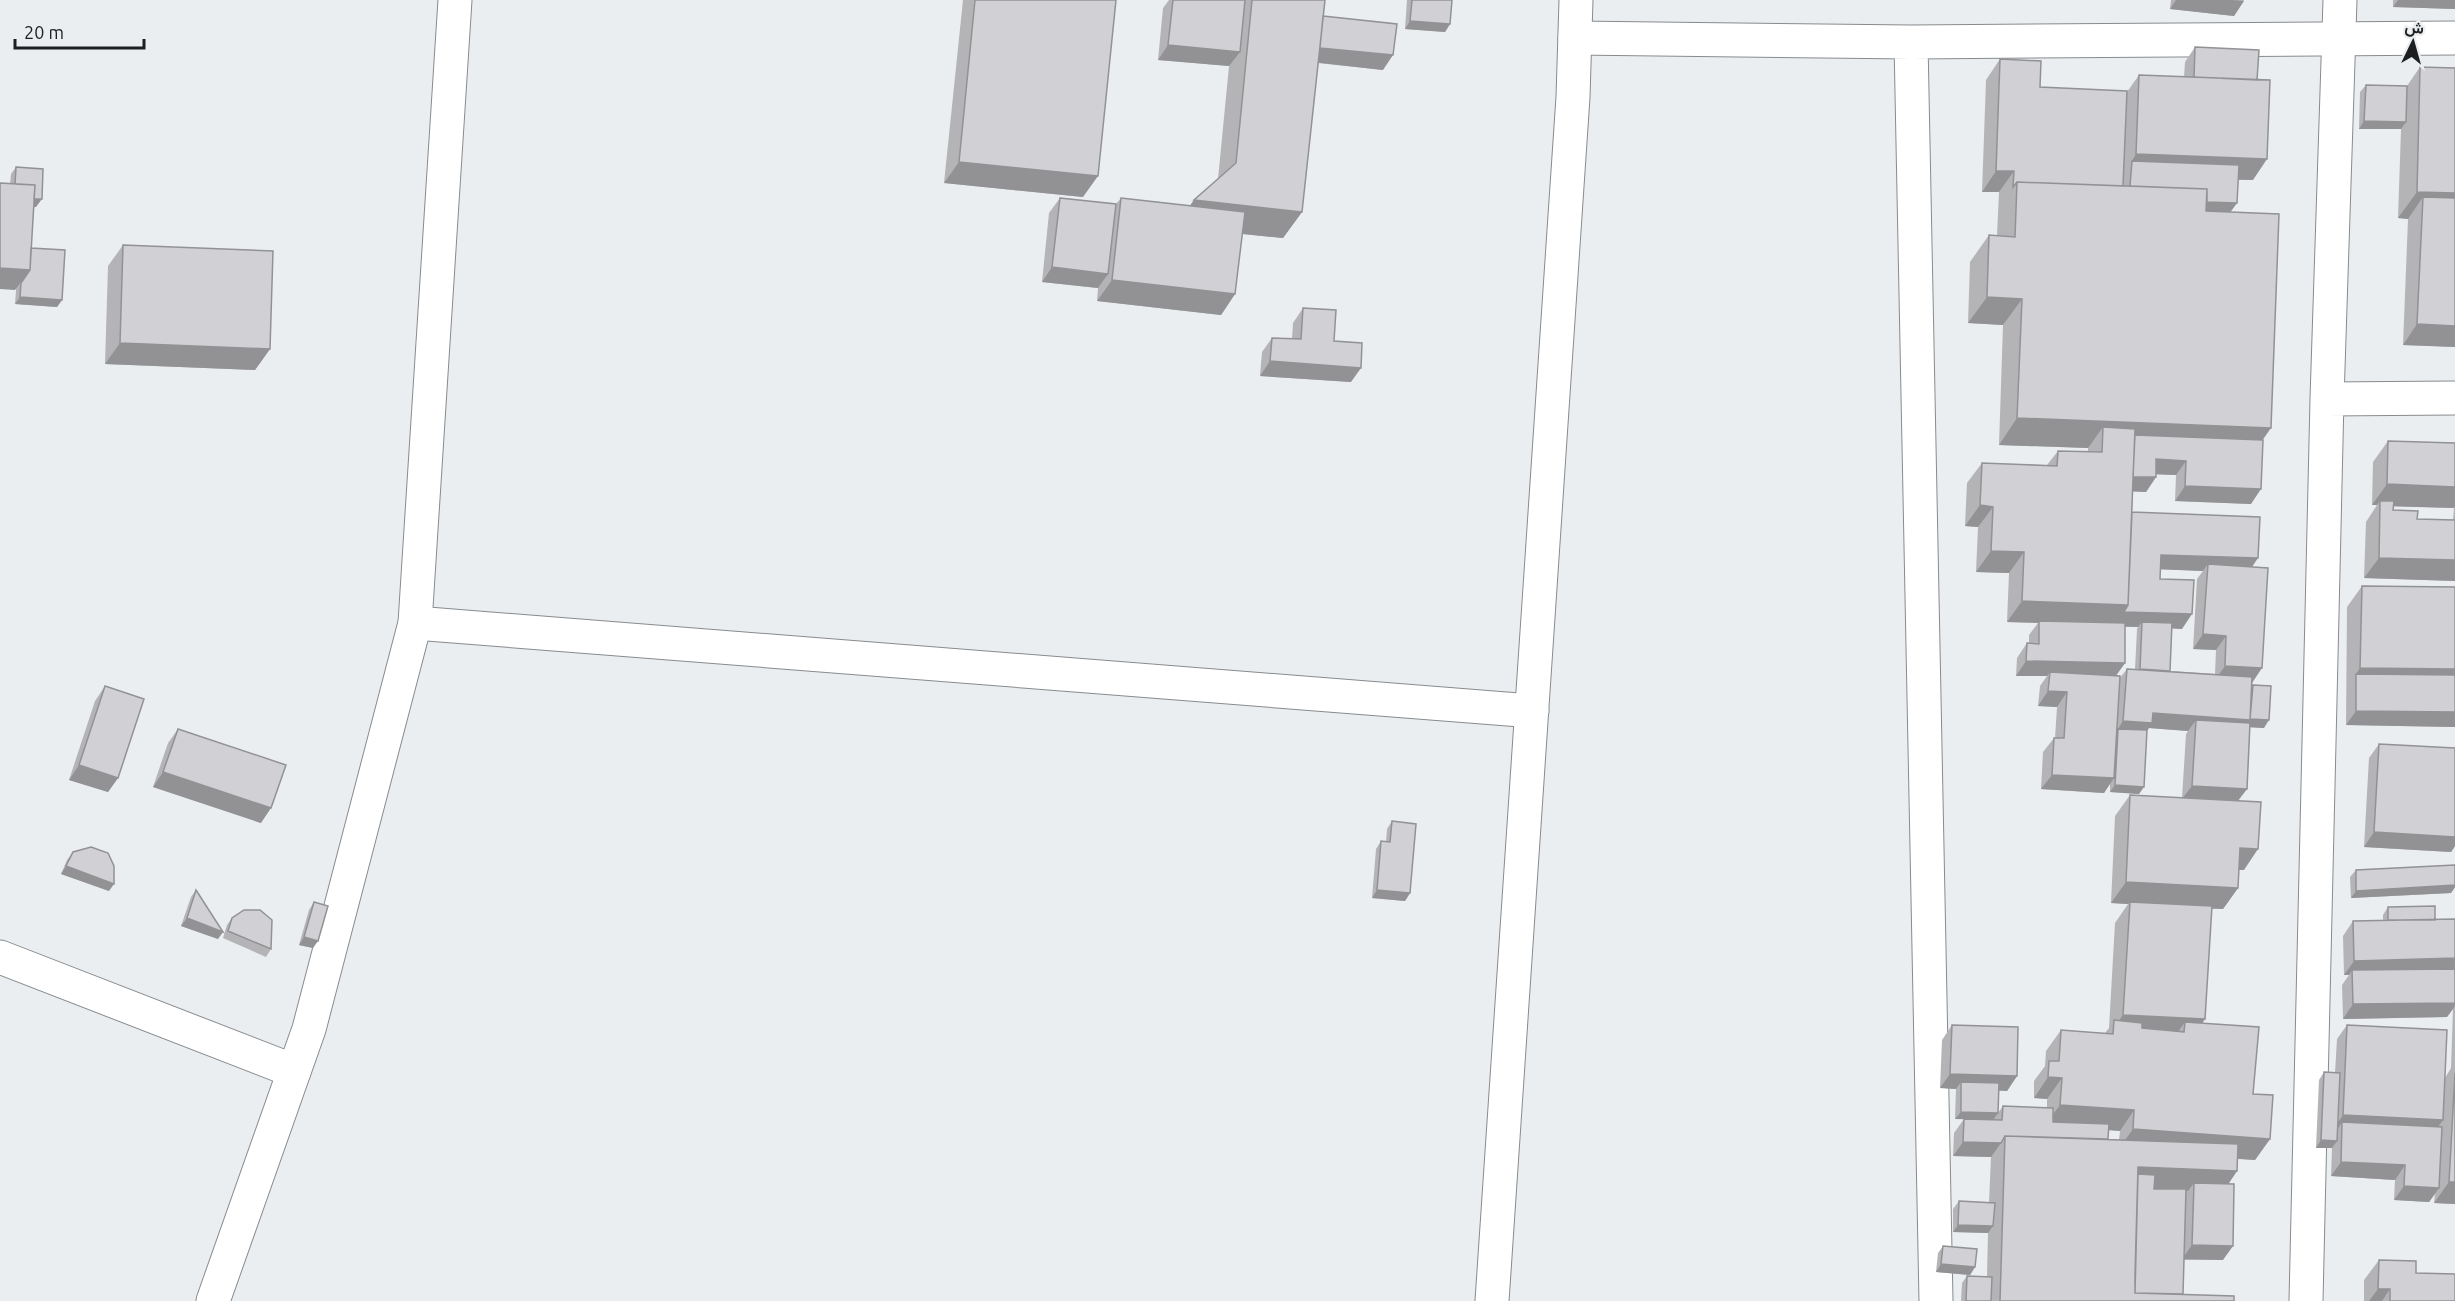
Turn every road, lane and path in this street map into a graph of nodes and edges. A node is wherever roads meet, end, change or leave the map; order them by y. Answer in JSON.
{"nodes":[{"id":1,"x":455,"y":0,"type":"edge"},
{"id":2,"x":1576,"y":0,"type":"edge"},
{"id":3,"x":2340,"y":0,"type":"edge"},
{"id":4,"x":1575,"y":38,"type":"junction"},
{"id":5,"x":2455,"y":38,"type":"edge"},
{"id":6,"x":2338,"y":39,"type":"junction"},
{"id":7,"x":1911,"y":42,"type":"junction"},
{"id":8,"x":2455,"y":398,"type":"edge"},
{"id":9,"x":2327,"y":399,"type":"junction"},
{"id":10,"x":415,"y":623,"type":"junction"},
{"id":11,"x":1532,"y":711,"type":"junction"},
{"id":12,"x":0,"y":957,"type":"edge"},
{"id":13,"x":294,"y":1071,"type":"junction"},
{"id":14,"x":213,"y":1301,"type":"edge"},
{"id":15,"x":1492,"y":1301,"type":"edge"},
{"id":16,"x":1936,"y":1301,"type":"edge"},
{"id":17,"x":2306,"y":1301,"type":"edge"}],
"edges":[{"from":1,"to":10,"type":"street"},
{"from":2,"to":4,"type":"street"},
{"from":3,"to":6,"type":"street"},
{"from":4,"to":7,"type":"street"},
{"from":4,"to":11,"type":"street"},
{"from":5,"to":6,"type":"street"},
{"from":6,"to":7,"type":"street"},
{"from":6,"to":9,"type":"street"},
{"from":7,"to":16,"type":"street"},
{"from":8,"to":9,"type":"street"},
{"from":9,"to":17,"type":"street"},
{"from":10,"to":11,"type":"street"},
{"from":10,"to":13,"type":"street"},
{"from":11,"to":15,"type":"street"},
{"from":12,"to":13,"type":"street"},
{"from":13,"to":14,"type":"street"}]}
